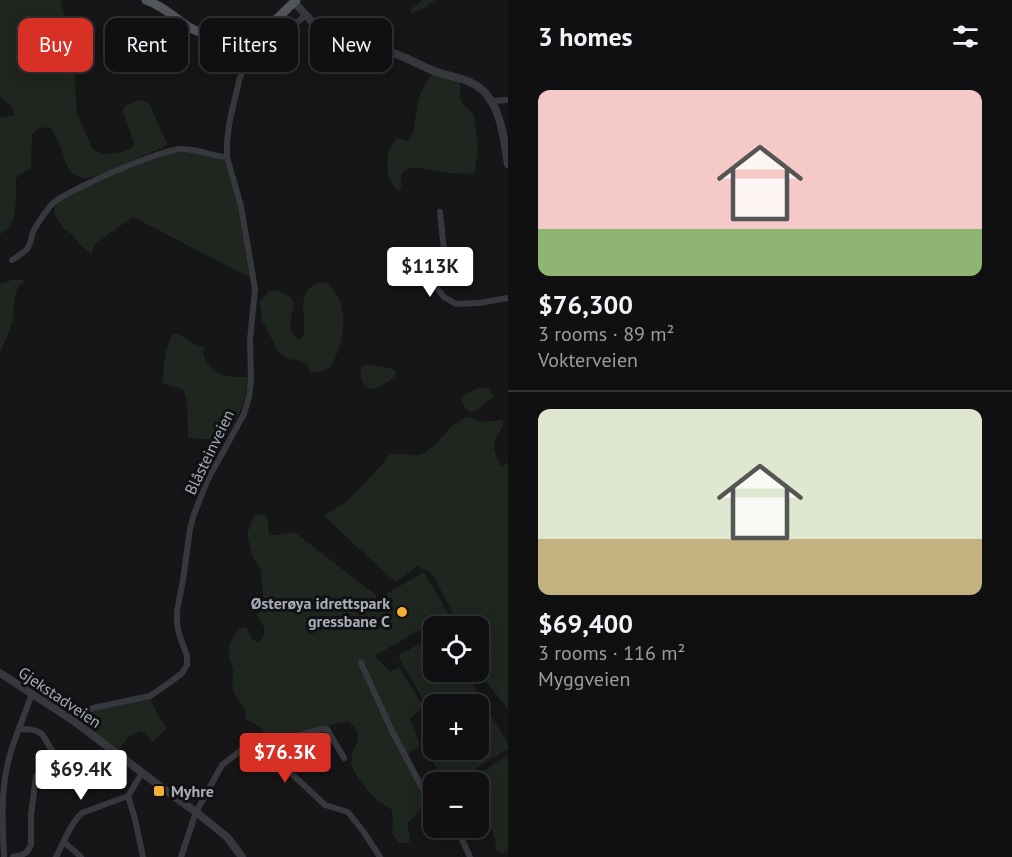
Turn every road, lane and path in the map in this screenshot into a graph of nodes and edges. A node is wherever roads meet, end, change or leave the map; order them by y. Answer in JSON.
{"nodes":[{"id":1,"x":146,"y":0,"type":"edge"},
{"id":2,"x":295,"y":1,"type":"edge"},
{"id":3,"x":306,"y":15,"type":"junction"},
{"id":4,"x":508,"y":100,"type":"edge"},
{"id":5,"x":490,"y":101,"type":"junction"},
{"id":6,"x":227,"y":157,"type":"junction"},
{"id":7,"x":508,"y":165,"type":"edge"},
{"id":8,"x":440,"y":212,"type":"dead end"},
{"id":9,"x":12,"y":260,"type":"dead end"},
{"id":10,"x":508,"y":298,"type":"edge"},
{"id":11,"x":361,"y":663,"type":"dead end"},
{"id":12,"x":0,"y":673,"type":"edge"},
{"id":13,"x":32,"y":693,"type":"junction"},
{"id":14,"x":74,"y":721,"type":"junction"},
{"id":15,"x":19,"y":729,"type":"junction"},
{"id":16,"x":261,"y":744,"type":"junction"},
{"id":17,"x":344,"y":758,"type":"dead end"},
{"id":18,"x":70,"y":761,"type":"dead end"},
{"id":19,"x":142,"y":773,"type":"junction"},
{"id":20,"x":2,"y":775,"type":"edge"},
{"id":21,"x":36,"y":776,"type":"dead end"},
{"id":22,"x":423,"y":789,"type":"edge"},
{"id":23,"x":128,"y":796,"type":"junction"},
{"id":24,"x":196,"y":812,"type":"junction"},
{"id":25,"x":461,"y":838,"type":"edge"},
{"id":26,"x":64,"y":842,"type":"junction"},
{"id":27,"x":4,"y":857,"type":"edge"},
{"id":28,"x":13,"y":857,"type":"edge"},
{"id":29,"x":56,"y":857,"type":"edge"},
{"id":30,"x":81,"y":857,"type":"edge"},
{"id":31,"x":143,"y":857,"type":"edge"},
{"id":32,"x":181,"y":857,"type":"edge"},
{"id":33,"x":242,"y":857,"type":"edge"},
{"id":34,"x":380,"y":857,"type":"edge"},
{"id":35,"x":470,"y":857,"type":"edge"}],
"edges":[{"from":1,"to":2,"type":"main road"},
{"from":2,"to":3,"type":"street"},
{"from":3,"to":5,"type":"street"},
{"from":3,"to":6,"type":"street","name":"Blåsteinveien"},
{"from":4,"to":5,"type":"street"},
{"from":5,"to":7,"type":"street"},
{"from":6,"to":9,"type":"street"},
{"from":6,"to":14,"type":"street","name":"Blåsteinveien"},
{"from":8,"to":10,"type":"street"},
{"from":11,"to":22,"type":"street"},
{"from":12,"to":13,"type":"street","name":"Gjekstadveien"},
{"from":13,"to":14,"type":"street","name":"Gjekstadveien"},
{"from":13,"to":15,"type":"street"},
{"from":14,"to":19,"type":"street","name":"Gjekstadveien"},
{"from":15,"to":18,"type":"street"},
{"from":15,"to":20,"type":"street"},
{"from":16,"to":17,"type":"street"},
{"from":16,"to":24,"type":"street"},
{"from":16,"to":34,"type":"street"},
{"from":19,"to":23,"type":"street"},
{"from":19,"to":24,"type":"street","name":"Gjekstadveien"},
{"from":20,"to":27,"type":"street"},
{"from":21,"to":28,"type":"street"},
{"from":23,"to":26,"type":"street"},
{"from":23,"to":31,"type":"street"},
{"from":24,"to":32,"type":"street"},
{"from":24,"to":33,"type":"street","name":"Gjekstadveien"},
{"from":25,"to":35,"type":"street"},
{"from":26,"to":29,"type":"street"},
{"from":26,"to":30,"type":"street"}]}
